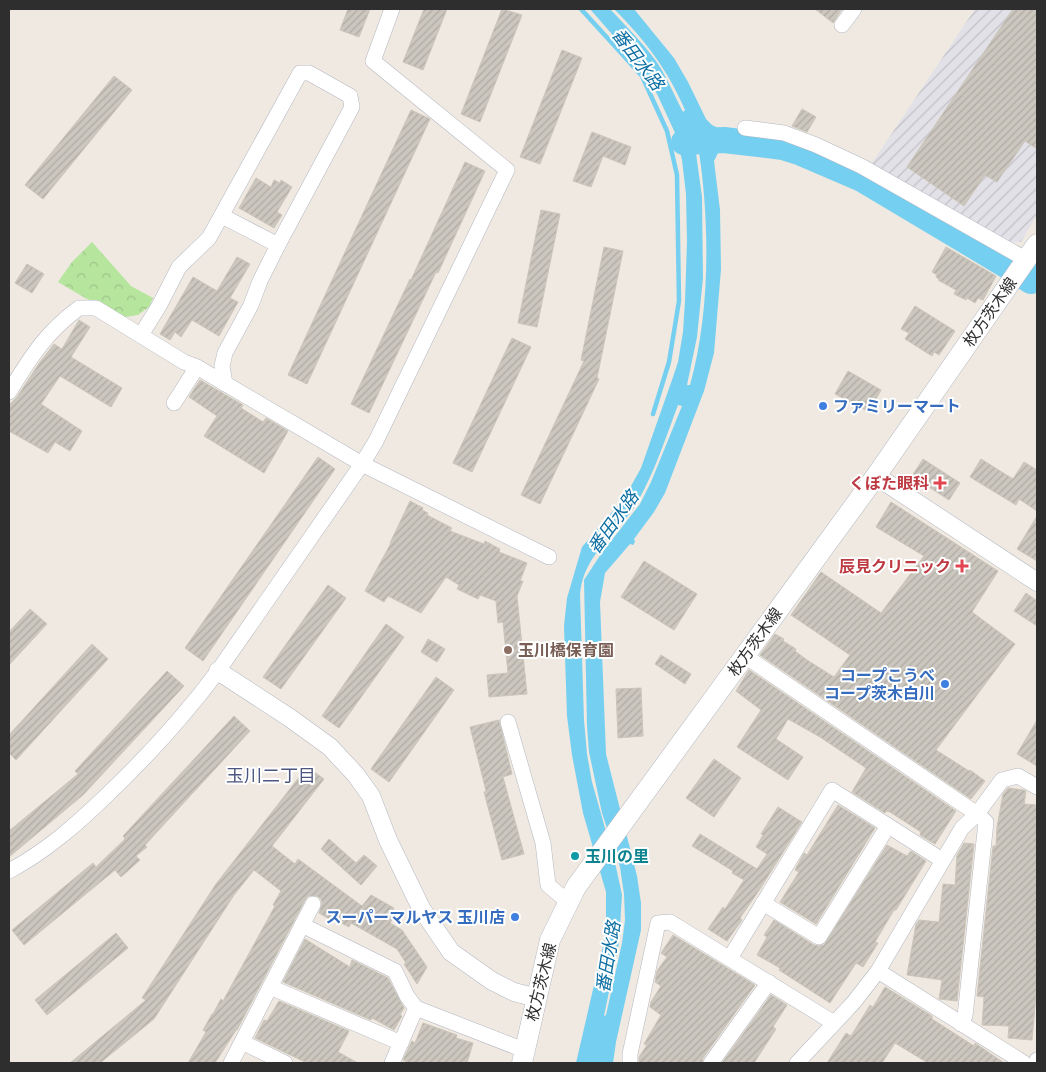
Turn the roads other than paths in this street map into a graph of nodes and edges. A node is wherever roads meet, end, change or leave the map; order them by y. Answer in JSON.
{"nodes":[{"id":1,"x":392,"y":9,"type":"edge"},
{"id":2,"x":854,"y":9,"type":"edge"},
{"id":3,"x":842,"y":25,"type":"dead end"},
{"id":4,"x":745,"y":128,"type":"dead end"},
{"id":5,"x":222,"y":216,"type":"junction"},
{"id":6,"x":278,"y":245,"type":"junction"},
{"id":7,"x":1025,"y":262,"type":"edge"},
{"id":8,"x":141,"y":335,"type":"junction"},
{"id":9,"x":196,"y":367,"type":"junction"},
{"id":10,"x":225,"y":384,"type":"junction"},
{"id":11,"x":9,"y":392,"type":"edge"},
{"id":12,"x":174,"y":403,"type":"dead end"},
{"id":13,"x":362,"y":464,"type":"junction"},
{"id":14,"x":876,"y":476,"type":"junction"},
{"id":15,"x":549,"y":557,"type":"dead end"},
{"id":16,"x":1037,"y":582,"type":"edge"},
{"id":17,"x":746,"y":656,"type":"junction"},
{"id":18,"x":218,"y":671,"type":"junction"},
{"id":19,"x":508,"y":722,"type":"dead end"},
{"id":20,"x":1037,"y":787,"type":"edge"},
{"id":21,"x":977,"y":814,"type":"junction"},
{"id":22,"x":888,"y":826,"type":"junction"},
{"id":23,"x":942,"y":860,"type":"junction"},
{"id":24,"x":9,"y":871,"type":"edge"},
{"id":25,"x":568,"y":902,"type":"junction"},
{"id":26,"x":763,"y":903,"type":"junction"},
{"id":27,"x":313,"y":904,"type":"dead end"},
{"id":28,"x":302,"y":925,"type":"junction"},
{"id":29,"x":730,"y":958,"type":"junction"},
{"id":30,"x":878,"y":971,"type":"junction"},
{"id":31,"x":769,"y":982,"type":"junction"},
{"id":32,"x":270,"y":987,"type":"junction"},
{"id":33,"x":537,"y":998,"type":"junction"},
{"id":34,"x":416,"y":1008,"type":"junction"},
{"id":35,"x":834,"y":1023,"type":"junction"},
{"id":36,"x":962,"y":1024,"type":"junction"},
{"id":37,"x":242,"y":1042,"type":"junction"},
{"id":38,"x":401,"y":1043,"type":"junction"},
{"id":39,"x":523,"y":1057,"type":"edge"},
{"id":40,"x":231,"y":1063,"type":"edge"},
{"id":41,"x":285,"y":1063,"type":"edge"},
{"id":42,"x":392,"y":1063,"type":"edge"},
{"id":43,"x":630,"y":1063,"type":"edge"},
{"id":44,"x":711,"y":1063,"type":"edge"},
{"id":45,"x":797,"y":1063,"type":"edge"},
{"id":46,"x":1024,"y":1063,"type":"edge"}],
"edges":[{"from":1,"to":13,"type":"street"},
{"from":2,"to":3,"type":"street"},
{"from":4,"to":7,"type":"street"},
{"from":5,"to":6,"type":"street"},
{"from":5,"to":6,"type":"street"},
{"from":5,"to":8,"type":"street"},
{"from":6,"to":10,"type":"street"},
{"from":7,"to":14,"type":"main road","name":"枚方茨木線"},
{"from":8,"to":9,"type":"street"},
{"from":8,"to":11,"type":"street"},
{"from":9,"to":10,"type":"street"},
{"from":9,"to":12,"type":"street"},
{"from":10,"to":13,"type":"street"},
{"from":13,"to":15,"type":"street"},
{"from":13,"to":18,"type":"street"},
{"from":14,"to":16,"type":"street"},
{"from":14,"to":17,"type":"main road","name":"枚方茨木線"},
{"from":17,"to":21,"type":"street"},
{"from":17,"to":25,"type":"main road","name":"枚方茨木線"},
{"from":18,"to":24,"type":"street"},
{"from":18,"to":33,"type":"street"},
{"from":19,"to":25,"type":"street"},
{"from":20,"to":21,"type":"street"},
{"from":21,"to":23,"type":"street"},
{"from":21,"to":36,"type":"street"},
{"from":22,"to":23,"type":"street"},
{"from":22,"to":26,"type":"street"},
{"from":22,"to":26,"type":"street"},
{"from":23,"to":30,"type":"street"},
{"from":25,"to":33,"type":"main road","name":"枚方茨木線"},
{"from":26,"to":29,"type":"street"},
{"from":27,"to":28,"type":"street"},
{"from":28,"to":32,"type":"street"},
{"from":28,"to":34,"type":"street"},
{"from":29,"to":31,"type":"street"},
{"from":29,"to":43,"type":"street"},
{"from":30,"to":35,"type":"street"},
{"from":30,"to":36,"type":"street"},
{"from":31,"to":35,"type":"street"},
{"from":31,"to":44,"type":"street"},
{"from":32,"to":37,"type":"street"},
{"from":32,"to":38,"type":"street"},
{"from":33,"to":39,"type":"main road","name":"枚方茨木線"},
{"from":34,"to":38,"type":"street"},
{"from":34,"to":39,"type":"street"},
{"from":35,"to":45,"type":"street"},
{"from":36,"to":46,"type":"street"},
{"from":37,"to":40,"type":"street"},
{"from":37,"to":41,"type":"street"},
{"from":38,"to":42,"type":"street"}]}
